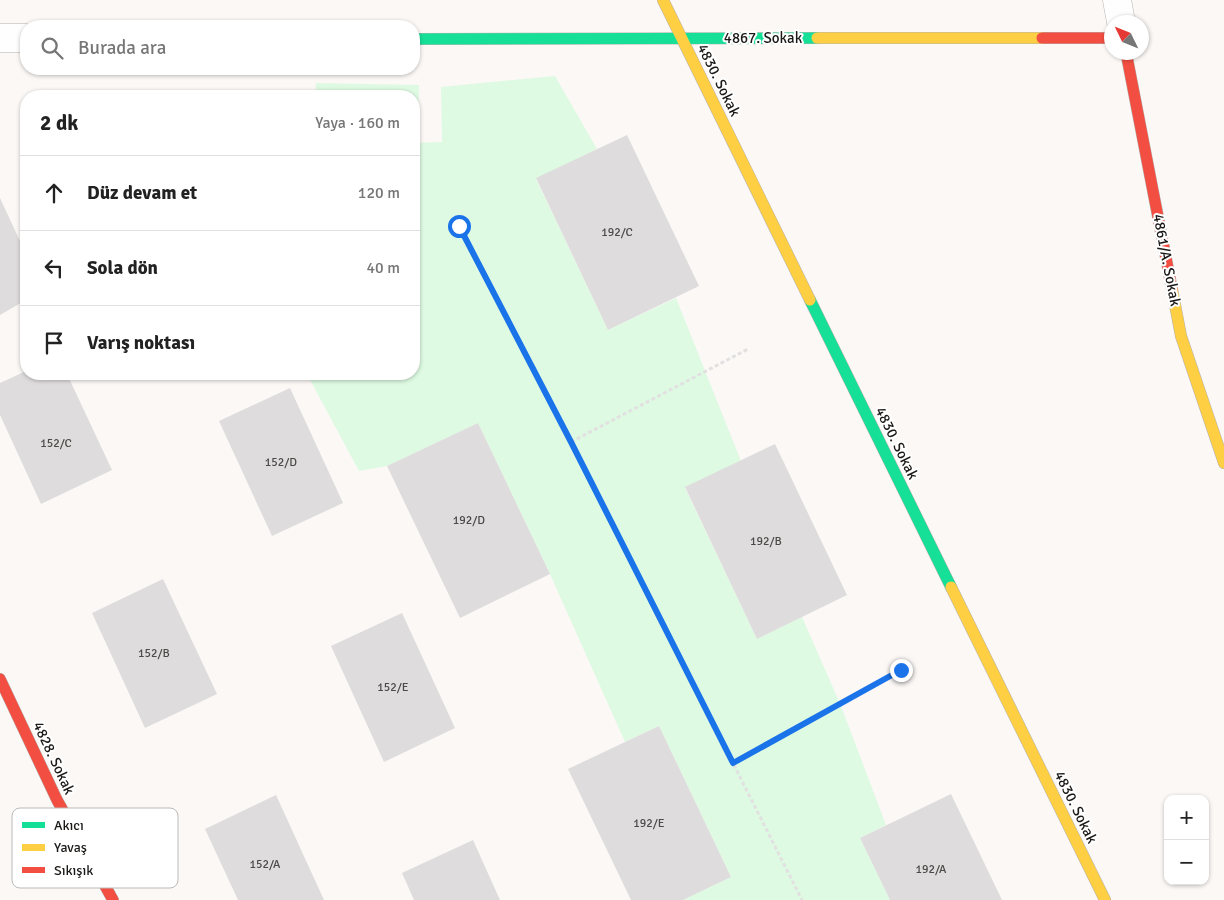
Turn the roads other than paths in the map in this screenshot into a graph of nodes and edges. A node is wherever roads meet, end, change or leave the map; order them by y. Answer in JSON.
{"nodes":[{"id":1,"x":663,"y":0,"type":"edge"},
{"id":2,"x":1117,"y":0,"type":"edge"},
{"id":3,"x":1120,"y":15,"type":"edge"},
{"id":4,"x":0,"y":38,"type":"edge"},
{"id":5,"x":20,"y":38,"type":"edge"},
{"id":6,"x":1104,"y":38,"type":"edge"},
{"id":7,"x":420,"y":39,"type":"edge"},
{"id":8,"x":682,"y":39,"type":"junction"},
{"id":9,"x":1128,"y":60,"type":"edge"},
{"id":10,"x":1224,"y":463,"type":"edge"},
{"id":11,"x":0,"y":679,"type":"edge"},
{"id":12,"x":61,"y":808,"type":"edge"},
{"id":13,"x":106,"y":888,"type":"edge"},
{"id":14,"x":113,"y":900,"type":"edge"},
{"id":15,"x":1105,"y":900,"type":"edge"}],
"edges":[{"from":1,"to":8,"type":"street","name":"4830. Sokak"},
{"from":2,"to":3,"type":"street"},
{"from":4,"to":5,"type":"street"},
{"from":6,"to":8,"type":"street","name":"4867. Sokak"},
{"from":7,"to":8,"type":"street","name":"4867. Sokak"},
{"from":8,"to":15,"type":"street","name":"4830. Sokak"},
{"from":9,"to":10,"type":"street","name":"4861/A. Sokak"},
{"from":11,"to":12,"type":"street","name":"4828. Sokak"},
{"from":13,"to":14,"type":"street","name":"4828. Sokak"}]}
